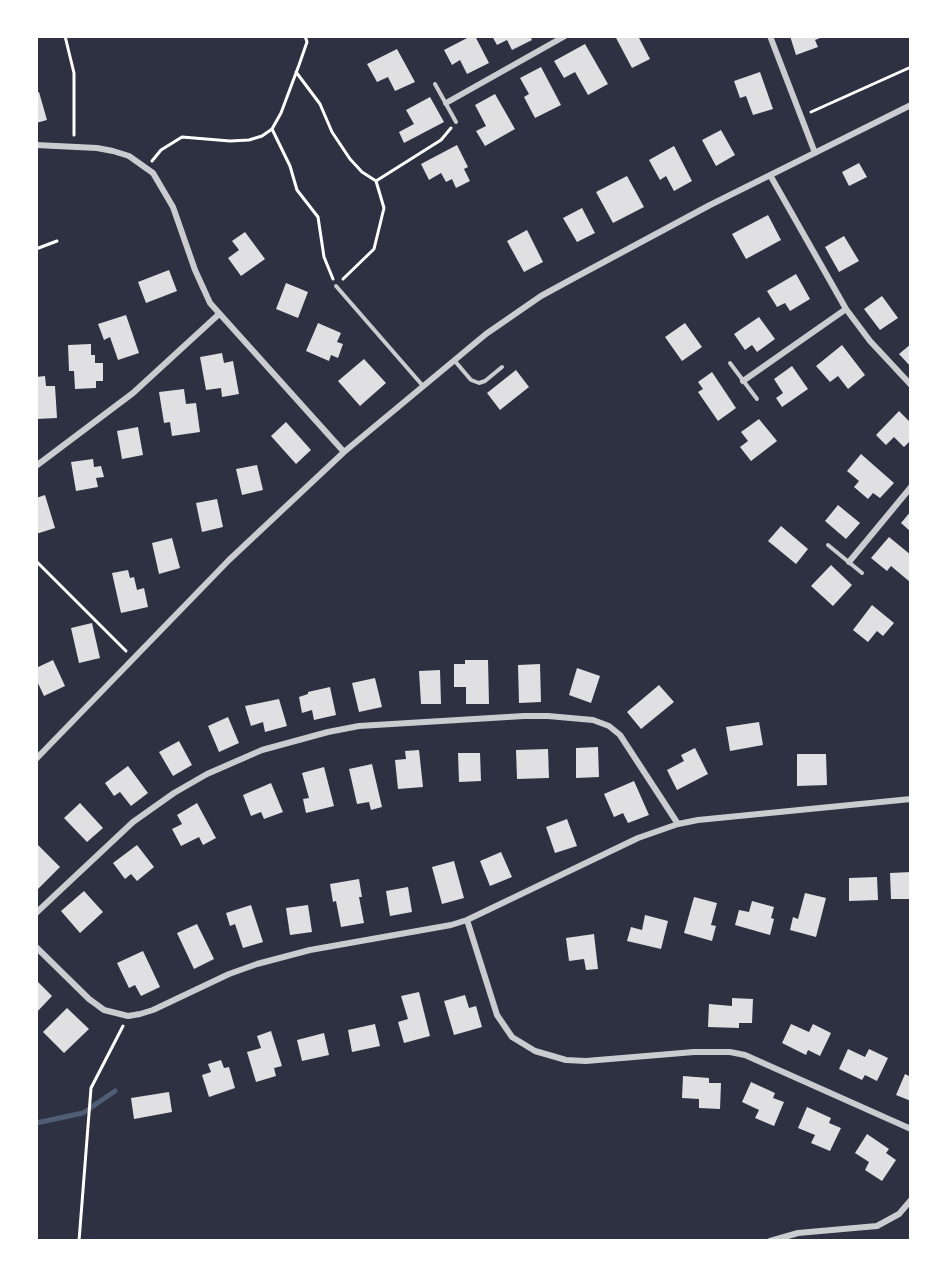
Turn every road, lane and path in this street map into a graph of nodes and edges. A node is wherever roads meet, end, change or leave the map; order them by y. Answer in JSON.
{"nodes":[{"id":1,"x":65,"y":36,"type":"edge"},
{"id":2,"x":305,"y":36,"type":"edge"},
{"id":3,"x":565,"y":36,"type":"edge"},
{"id":4,"x":770,"y":36,"type":"edge"},
{"id":5,"x":911,"y":68,"type":"edge"},
{"id":6,"x":296,"y":72,"type":"junction"},
{"id":7,"x":435,"y":84,"type":"dead end"},
{"id":8,"x":446,"y":103,"type":"junction"},
{"id":9,"x":911,"y":105,"type":"edge"},
{"id":10,"x":801,"y":117,"type":"junction"},
{"id":11,"x":456,"y":122,"type":"joint"},
{"id":12,"x":272,"y":129,"type":"junction"},
{"id":13,"x":36,"y":145,"type":"edge"},
{"id":14,"x":74,"y":147,"type":"junction"},
{"id":15,"x":815,"y":153,"type":"junction"},
{"id":16,"x":147,"y":168,"type":"junction"},
{"id":17,"x":770,"y":174,"type":"junction"},
{"id":18,"x":376,"y":181,"type":"junction"},
{"id":19,"x":57,"y":241,"type":"dead end"},
{"id":20,"x":36,"y":249,"type":"edge"},
{"id":21,"x":336,"y":286,"type":"junction"},
{"id":22,"x":846,"y":309,"type":"junction"},
{"id":23,"x":218,"y":315,"type":"junction"},
{"id":24,"x":454,"y":360,"type":"junction"},
{"id":25,"x":730,"y":363,"type":"dead end"},
{"id":26,"x":502,"y":367,"type":"dead end"},
{"id":27,"x":743,"y":381,"type":"junction"},
{"id":28,"x":911,"y":385,"type":"edge"},
{"id":29,"x":423,"y":386,"type":"junction"},
{"id":30,"x":757,"y":399,"type":"dead end"},
{"id":31,"x":344,"y":452,"type":"junction"},
{"id":32,"x":36,"y":466,"type":"edge"},
{"id":33,"x":911,"y":487,"type":"edge"},
{"id":34,"x":828,"y":545,"type":"dead end"},
{"id":35,"x":36,"y":561,"type":"edge"},
{"id":36,"x":849,"y":562,"type":"junction"},
{"id":37,"x":862,"y":573,"type":"dead end"},
{"id":38,"x":133,"y":659,"type":"junction"},
{"id":39,"x":36,"y":759,"type":"edge"},
{"id":40,"x":911,"y":799,"type":"edge"},
{"id":41,"x":678,"y":824,"type":"junction"},
{"id":42,"x":36,"y":913,"type":"edge"},
{"id":43,"x":467,"y":920,"type":"junction"},
{"id":44,"x":36,"y":947,"type":"edge"},
{"id":45,"x":128,"y":1016,"type":"junction"},
{"id":46,"x":902,"y":1125,"type":"junction"},
{"id":47,"x":911,"y":1129,"type":"edge"},
{"id":48,"x":911,"y":1134,"type":"edge"},
{"id":49,"x":911,"y":1200,"type":"edge"},
{"id":50,"x":79,"y":1241,"type":"edge"},
{"id":51,"x":770,"y":1241,"type":"edge"}],
"edges":[{"from":1,"to":14,"type":"path"},
{"from":2,"to":6,"type":"path"},
{"from":3,"to":8,"type":"street"},
{"from":4,"to":10,"type":"street"},
{"from":5,"to":10,"type":"path"},
{"from":6,"to":12,"type":"path"},
{"from":6,"to":18,"type":"path"},
{"from":7,"to":8,"type":"lane"},
{"from":8,"to":11,"type":"lane"},
{"from":9,"to":15,"type":"street"},
{"from":10,"to":15,"type":"street"},
{"from":11,"to":18,"type":"path"},
{"from":12,"to":16,"type":"path"},
{"from":12,"to":21,"type":"path"},
{"from":13,"to":14,"type":"street"},
{"from":14,"to":16,"type":"street"},
{"from":15,"to":17,"type":"street"},
{"from":16,"to":23,"type":"street"},
{"from":17,"to":22,"type":"street"},
{"from":17,"to":24,"type":"street"},
{"from":18,"to":21,"type":"path"},
{"from":19,"to":20,"type":"path"},
{"from":21,"to":29,"type":"lane"},
{"from":22,"to":27,"type":"street"},
{"from":22,"to":28,"type":"street"},
{"from":23,"to":31,"type":"street"},
{"from":23,"to":32,"type":"street"},
{"from":24,"to":26,"type":"lane"},
{"from":24,"to":29,"type":"street"},
{"from":25,"to":27,"type":"lane"},
{"from":27,"to":30,"type":"lane"},
{"from":29,"to":31,"type":"street"},
{"from":31,"to":38,"type":"street"},
{"from":33,"to":36,"type":"street"},
{"from":34,"to":36,"type":"lane"},
{"from":35,"to":38,"type":"path"},
{"from":36,"to":37,"type":"lane"},
{"from":38,"to":39,"type":"street"},
{"from":40,"to":41,"type":"street"},
{"from":41,"to":42,"type":"street"},
{"from":41,"to":43,"type":"street"},
{"from":43,"to":45,"type":"street"},
{"from":43,"to":46,"type":"street"},
{"from":44,"to":45,"type":"street"},
{"from":45,"to":50,"type":"path"},
{"from":46,"to":47,"type":"street"},
{"from":46,"to":48,"type":"street"},
{"from":49,"to":51,"type":"street"}]}
